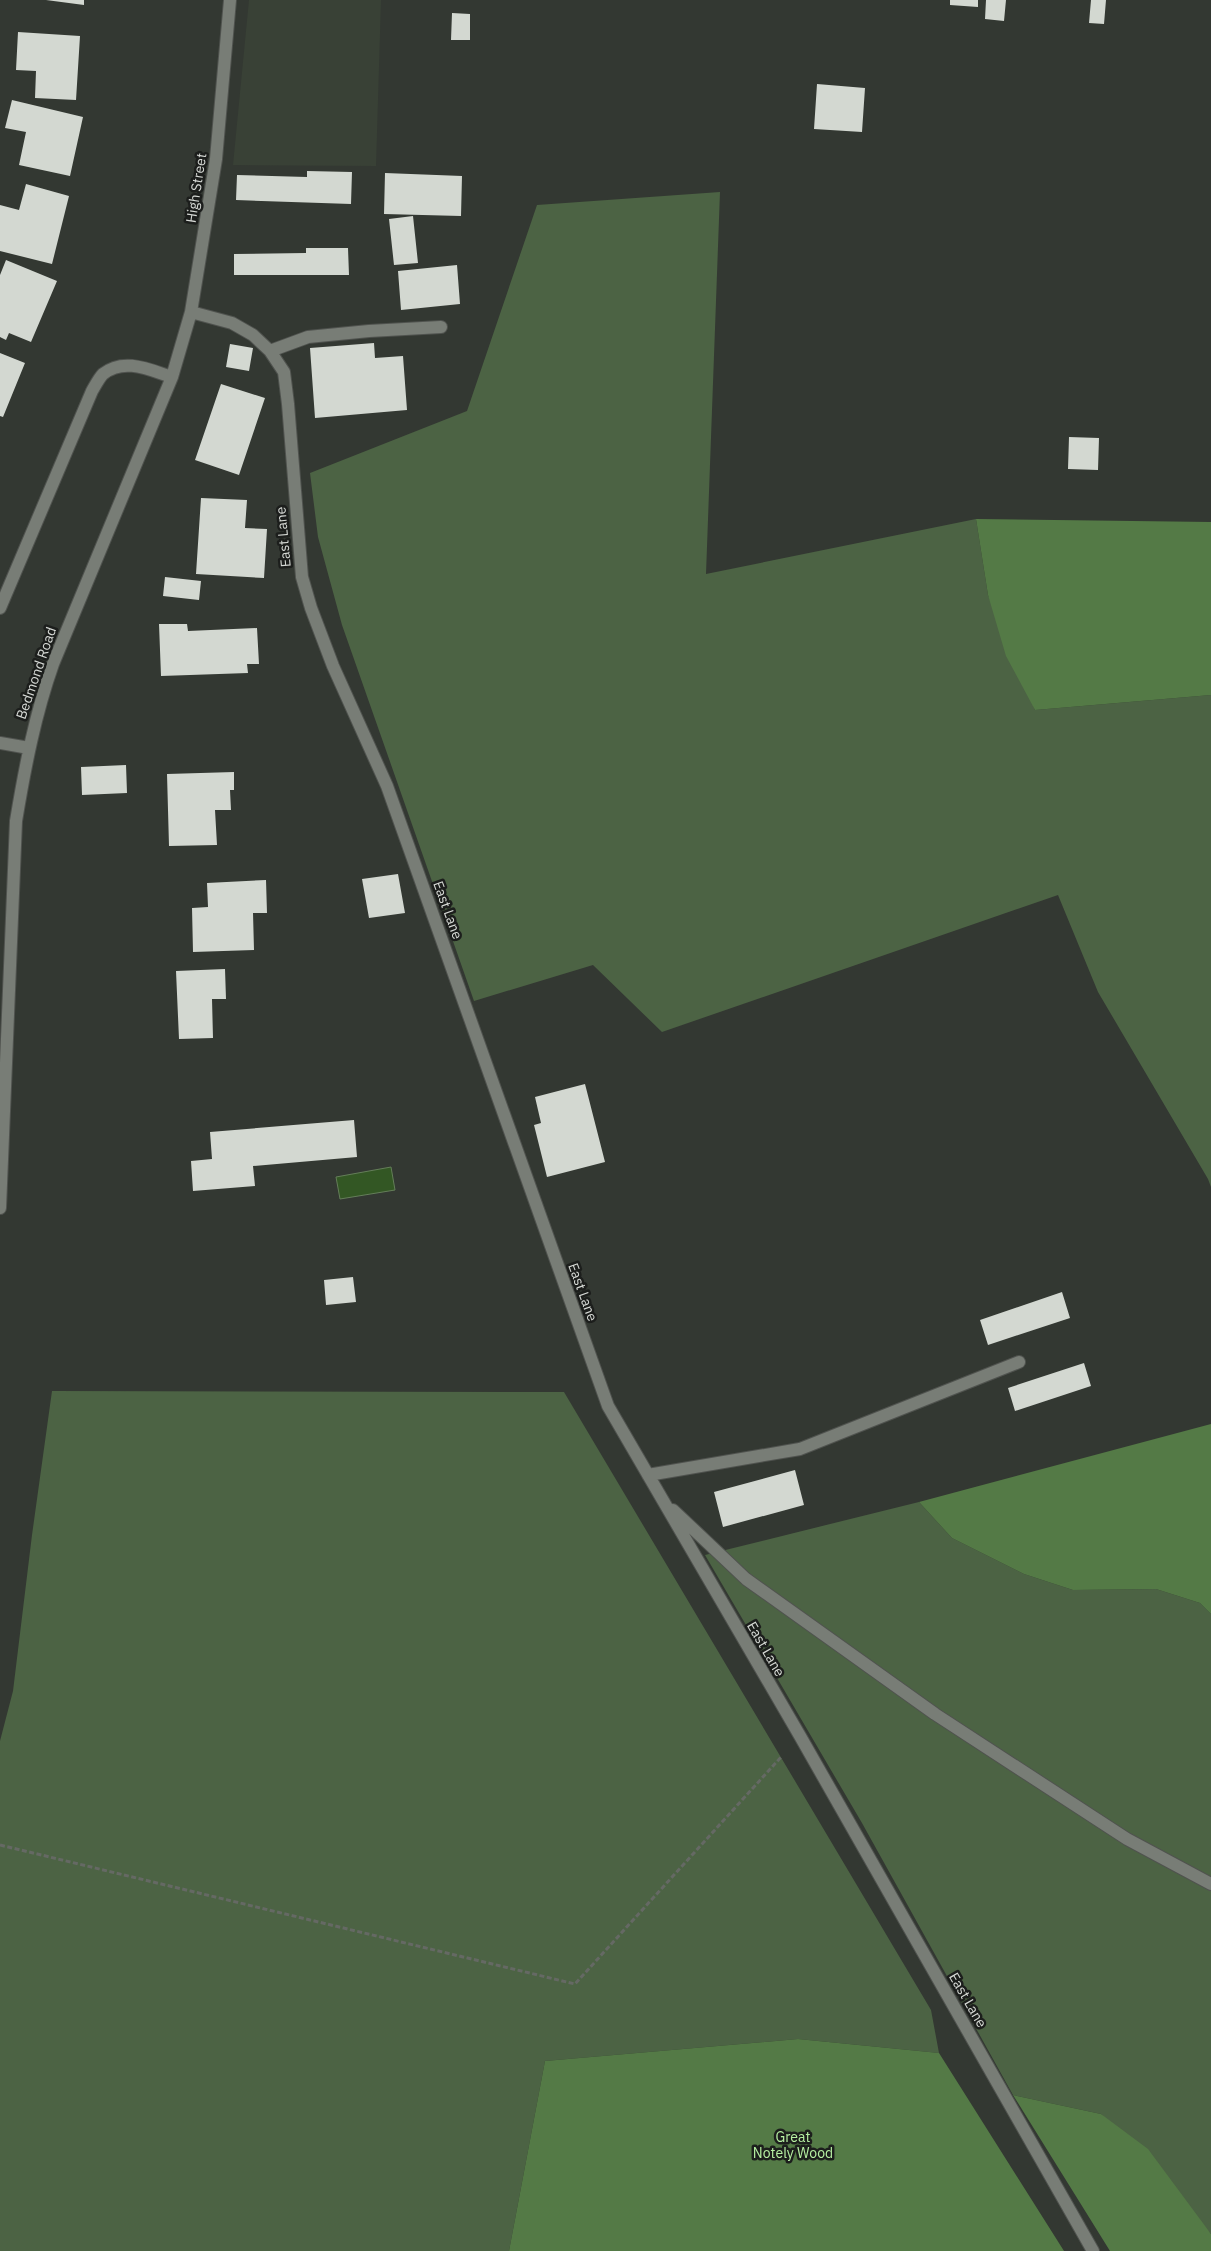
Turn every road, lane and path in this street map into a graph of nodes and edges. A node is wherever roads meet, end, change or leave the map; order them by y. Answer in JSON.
{"nodes":[{"id":1,"x":230,"y":0,"type":"edge"},
{"id":2,"x":191,"y":312,"type":"junction"},
{"id":3,"x":441,"y":327,"type":"dead end"},
{"id":4,"x":270,"y":351,"type":"junction"},
{"id":5,"x":172,"y":377,"type":"junction"},
{"id":6,"x":0,"y":608,"type":"edge"},
{"id":7,"x":0,"y":743,"type":"edge"},
{"id":8,"x":29,"y":748,"type":"junction"},
{"id":9,"x":0,"y":1208,"type":"edge"},
{"id":10,"x":1020,"y":1362,"type":"dead end"},
{"id":11,"x":648,"y":1475,"type":"junction"},
{"id":12,"x":663,"y":1500,"type":"junction"},
{"id":13,"x":800,"y":1736,"type":"junction"},
{"id":14,"x":0,"y":1845,"type":"edge"},
{"id":15,"x":1211,"y":1884,"type":"edge"},
{"id":16,"x":1093,"y":2251,"type":"edge"}],
"edges":[{"from":1,"to":2,"type":"street","name":"High Street"},
{"from":2,"to":4,"type":"street","name":"East Lane"},
{"from":2,"to":5,"type":"street","name":"High Street"},
{"from":3,"to":4,"type":"street"},
{"from":4,"to":11,"type":"street","name":"East Lane"},
{"from":5,"to":6,"type":"street"},
{"from":5,"to":8,"type":"street","name":"Bedmond Road"},
{"from":7,"to":8,"type":"street"},
{"from":8,"to":9,"type":"street","name":"Bedmond Road"},
{"from":10,"to":11,"type":"street"},
{"from":11,"to":12,"type":"street","name":"East Lane"},
{"from":12,"to":13,"type":"street","name":"East Lane"},
{"from":12,"to":15,"type":"street"},
{"from":13,"to":14,"type":"path"},
{"from":13,"to":16,"type":"street","name":"East Lane"}]}
